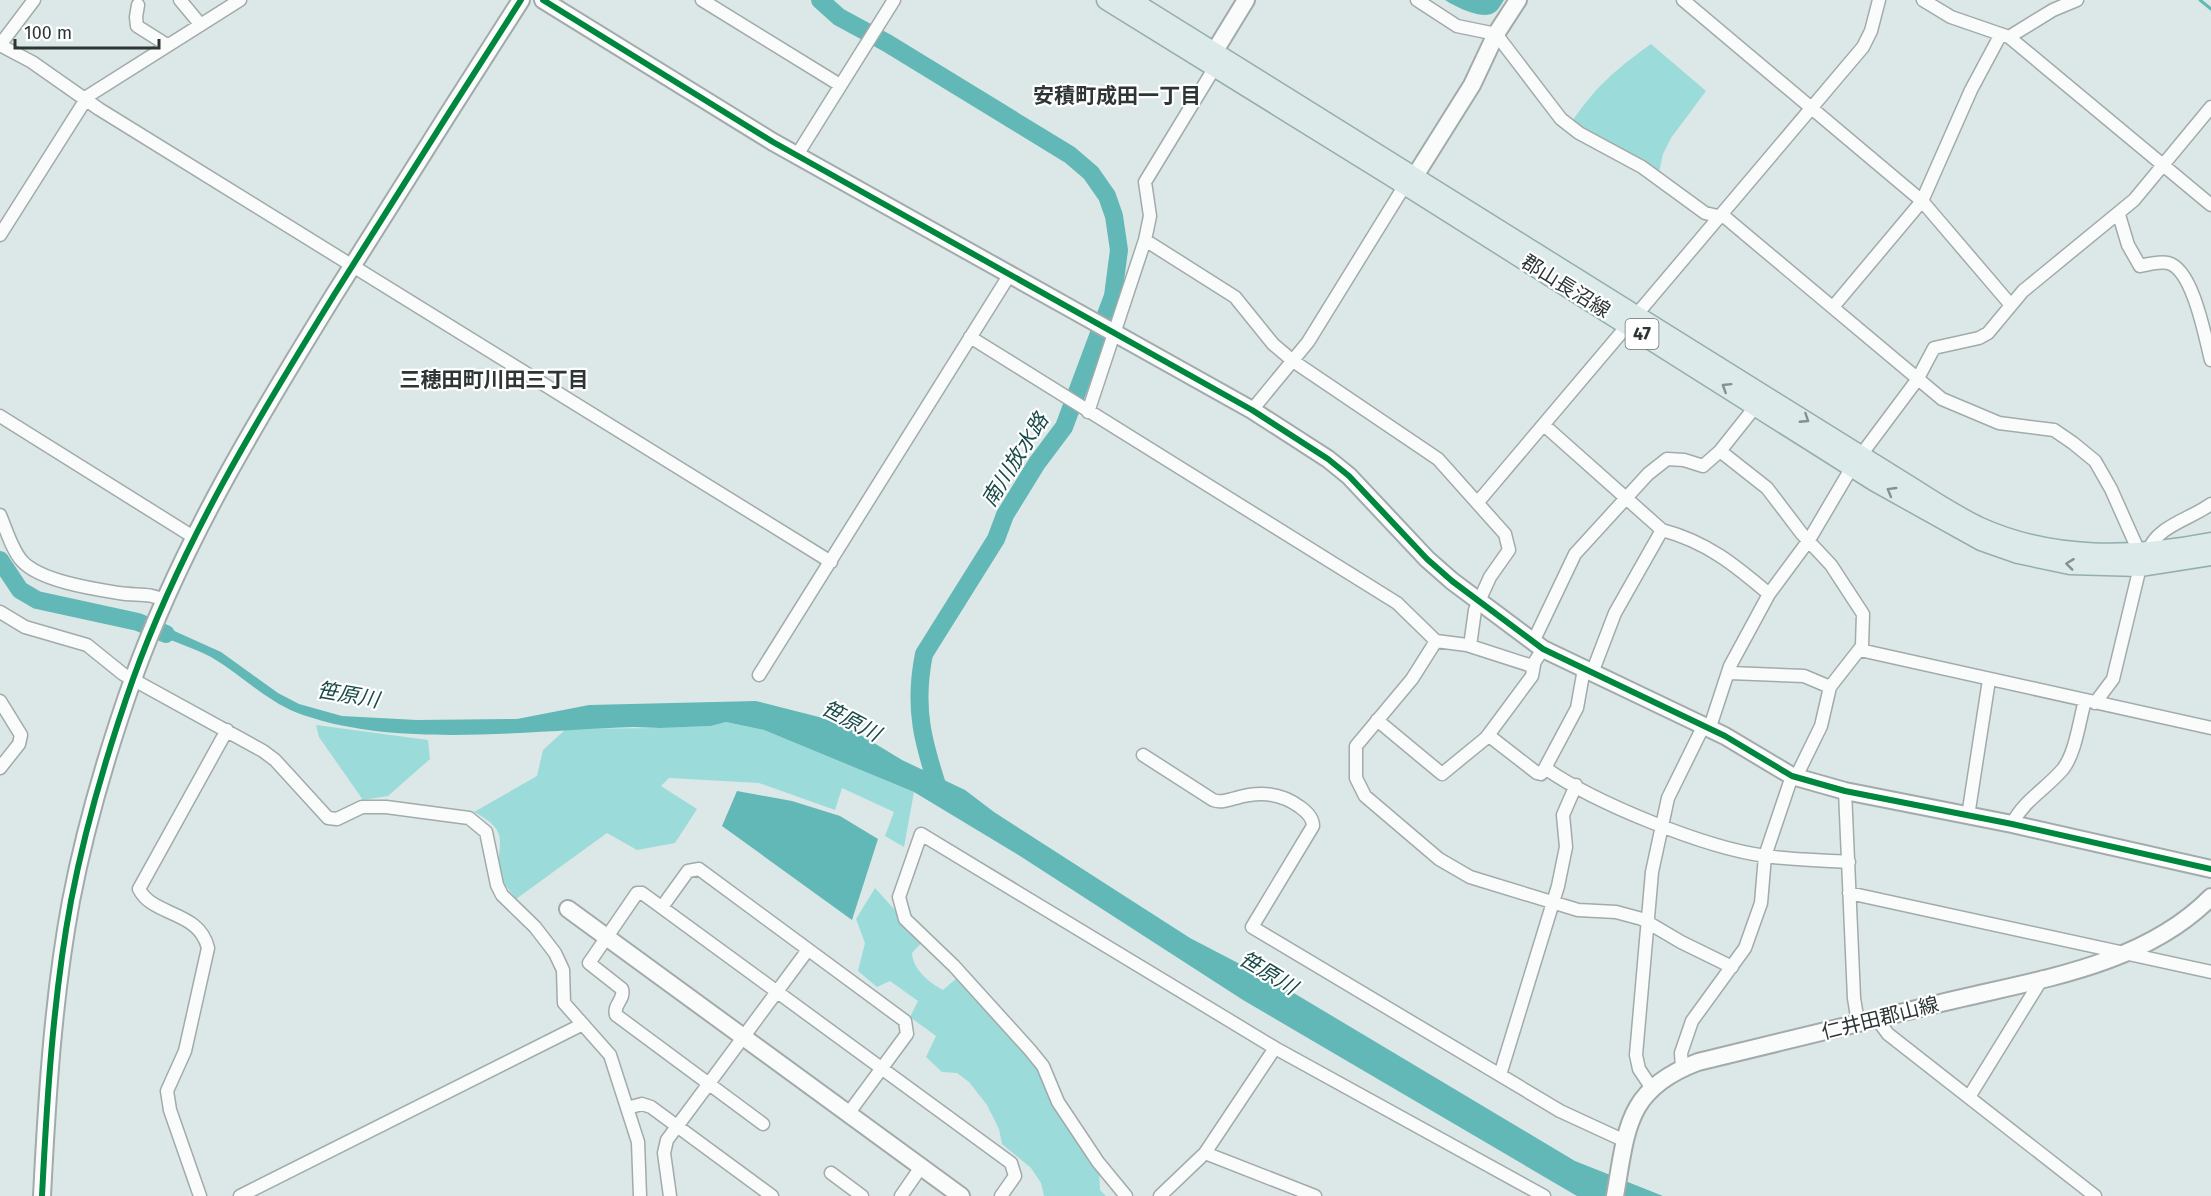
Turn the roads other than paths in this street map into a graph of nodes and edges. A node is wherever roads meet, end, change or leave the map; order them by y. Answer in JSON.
{"nodes":[{"id":1,"x":34,"y":0,"type":"edge"},
{"id":2,"x":180,"y":0,"type":"edge"},
{"id":3,"x":240,"y":0,"type":"edge"},
{"id":4,"x":521,"y":0,"type":"edge"},
{"id":5,"x":543,"y":0,"type":"edge"},
{"id":6,"x":702,"y":0,"type":"edge"},
{"id":7,"x":894,"y":0,"type":"edge"},
{"id":8,"x":1106,"y":0,"type":"edge"},
{"id":9,"x":1131,"y":0,"type":"edge"},
{"id":10,"x":1246,"y":0,"type":"edge"},
{"id":11,"x":1417,"y":0,"type":"edge"},
{"id":12,"x":1518,"y":0,"type":"edge"},
{"id":13,"x":1683,"y":0,"type":"edge"},
{"id":14,"x":1879,"y":0,"type":"edge"},
{"id":15,"x":1923,"y":0,"type":"edge"},
{"id":16,"x":2077,"y":0,"type":"edge"},
{"id":17,"x":138,"y":5,"type":"dead end"},
{"id":18,"x":200,"y":24,"type":"junction"},
{"id":19,"x":1496,"y":34,"type":"junction"},
{"id":20,"x":2005,"y":36,"type":"junction"},
{"id":21,"x":0,"y":45,"type":"edge"},
{"id":22,"x":167,"y":45,"type":"junction"},
{"id":23,"x":1213,"y":60,"type":"junction"},
{"id":24,"x":840,"y":86,"type":"junction"},
{"id":25,"x":85,"y":100,"type":"junction"},
{"id":26,"x":2211,"y":107,"type":"edge"},
{"id":27,"x":1811,"y":108,"type":"junction"},
{"id":28,"x":797,"y":155,"type":"junction"},
{"id":29,"x":2163,"y":164,"type":"junction"},
{"id":30,"x":1409,"y":182,"type":"junction"},
{"id":31,"x":1922,"y":201,"type":"junction"},
{"id":32,"x":2211,"y":205,"type":"edge"},
{"id":33,"x":2119,"y":215,"type":"junction"},
{"id":34,"x":1719,"y":216,"type":"junction"},
{"id":35,"x":0,"y":235,"type":"edge"},
{"id":36,"x":1145,"y":240,"type":"junction"},
{"id":37,"x":352,"y":266,"type":"junction"},
{"id":38,"x":1010,"y":274,"type":"junction"},
{"id":39,"x":2010,"y":304,"type":"junction"},
{"id":40,"x":1833,"y":307,"type":"junction"},
{"id":41,"x":1632,"y":320,"type":"junction"},
{"id":42,"x":1114,"y":332,"type":"junction"},
{"id":43,"x":969,"y":338,"type":"junction"},
{"id":44,"x":2211,"y":360,"type":"edge"},
{"id":45,"x":1293,"y":361,"type":"junction"},
{"id":46,"x":1917,"y":380,"type":"junction"},
{"id":47,"x":1761,"y":400,"type":"junction"},
{"id":48,"x":1252,"y":410,"type":"junction"},
{"id":49,"x":1088,"y":412,"type":"junction"},
{"id":50,"x":0,"y":416,"type":"edge"},
{"id":51,"x":1545,"y":426,"type":"junction"},
{"id":52,"x":1720,"y":451,"type":"junction"},
{"id":53,"x":1857,"y":461,"type":"junction"},
{"id":54,"x":1625,"y":498,"type":"junction"},
{"id":55,"x":1478,"y":502,"type":"junction"},
{"id":56,"x":2211,"y":504,"type":"edge"},
{"id":57,"x":0,"y":515,"type":"edge"},
{"id":58,"x":1662,"y":530,"type":"junction"},
{"id":59,"x":195,"y":538,"type":"junction"},
{"id":60,"x":1809,"y":540,"type":"junction"},
{"id":61,"x":2211,"y":542,"type":"edge"},
{"id":62,"x":2211,"y":556,"type":"edge"},
{"id":63,"x":2143,"y":558,"type":"junction"},
{"id":64,"x":831,"y":562,"type":"junction"},
{"id":65,"x":1769,"y":594,"type":"junction"},
{"id":66,"x":165,"y":601,"type":"junction"},
{"id":67,"x":1479,"y":602,"type":"junction"},
{"id":68,"x":0,"y":612,"type":"edge"},
{"id":69,"x":1436,"y":641,"type":"junction"},
{"id":70,"x":1538,"y":645,"type":"junction"},
{"id":71,"x":1470,"y":646,"type":"junction"},
{"id":72,"x":1860,"y":650,"type":"junction"},
{"id":73,"x":1534,"y":665,"type":"junction"},
{"id":74,"x":1588,"y":671,"type":"junction"},
{"id":75,"x":1730,"y":673,"type":"junction"},
{"id":76,"x":759,"y":675,"type":"dead end"},
{"id":77,"x":1989,"y":680,"type":"junction"},
{"id":78,"x":133,"y":681,"type":"junction"},
{"id":79,"x":1830,"y":687,"type":"junction"},
{"id":80,"x":0,"y":700,"type":"edge"},
{"id":81,"x":2090,"y":702,"type":"junction"},
{"id":82,"x":1377,"y":720,"type":"junction"},
{"id":83,"x":1706,"y":729,"type":"junction"},
{"id":84,"x":2211,"y":729,"type":"edge"},
{"id":85,"x":227,"y":730,"type":"junction"},
{"id":86,"x":1488,"y":735,"type":"junction"},
{"id":87,"x":1143,"y":755,"type":"dead end"},
{"id":88,"x":0,"y":768,"type":"edge"},
{"id":89,"x":1545,"y":768,"type":"junction"},
{"id":90,"x":1794,"y":776,"type":"junction"},
{"id":91,"x":1576,"y":785,"type":"junction"},
{"id":92,"x":1845,"y":791,"type":"junction"},
{"id":93,"x":1968,"y":816,"type":"junction"},
{"id":94,"x":1662,"y":824,"type":"junction"},
{"id":95,"x":2012,"y":824,"type":"junction"},
{"id":96,"x":1765,"y":856,"type":"junction"},
{"id":97,"x":1849,"y":862,"type":"junction"},
{"id":98,"x":2211,"y":869,"type":"edge"},
{"id":99,"x":1849,"y":893,"type":"junction"},
{"id":100,"x":2211,"y":897,"type":"edge"},
{"id":101,"x":1552,"y":902,"type":"junction"},
{"id":102,"x":662,"y":907,"type":"junction"},
{"id":103,"x":568,"y":909,"type":"dead end"},
{"id":104,"x":1647,"y":922,"type":"junction"},
{"id":105,"x":606,"y":937,"type":"junction"},
{"id":106,"x":807,"y":951,"type":"junction"},
{"id":107,"x":2128,"y":954,"type":"junction"},
{"id":108,"x":1732,"y":968,"type":"junction"},
{"id":109,"x":2211,"y":972,"type":"edge"},
{"id":110,"x":2043,"y":977,"type":"junction"},
{"id":111,"x":777,"y":993,"type":"junction"},
{"id":112,"x":1877,"y":1019,"type":"junction"},
{"id":113,"x":1858,"y":1023,"type":"junction"},
{"id":114,"x":583,"y":1024,"type":"junction"},
{"id":115,"x":743,"y":1037,"type":"junction"},
{"id":116,"x":1275,"y":1048,"type":"junction"},
{"id":117,"x":1682,"y":1068,"type":"junction"},
{"id":118,"x":881,"y":1070,"type":"junction"},
{"id":119,"x":1500,"y":1075,"type":"junction"},
{"id":120,"x":709,"y":1085,"type":"junction"},
{"id":121,"x":1651,"y":1087,"type":"junction"},
{"id":122,"x":1969,"y":1097,"type":"junction"},
{"id":123,"x":627,"y":1108,"type":"junction"},
{"id":124,"x":848,"y":1114,"type":"junction"},
{"id":125,"x":763,"y":1124,"type":"dead end"},
{"id":126,"x":678,"y":1127,"type":"junction"},
{"id":127,"x":1624,"y":1145,"type":"junction"},
{"id":128,"x":1205,"y":1153,"type":"junction"},
{"id":129,"x":921,"y":1167,"type":"junction"},
{"id":130,"x":831,"y":1173,"type":"dead end"},
{"id":131,"x":674,"y":1194,"type":"edge"},
{"id":132,"x":42,"y":1196,"type":"edge"},
{"id":133,"x":200,"y":1196,"type":"edge"},
{"id":134,"x":240,"y":1196,"type":"edge"},
{"id":135,"x":640,"y":1196,"type":"edge"},
{"id":136,"x":772,"y":1196,"type":"edge"},
{"id":137,"x":862,"y":1196,"type":"edge"},
{"id":138,"x":901,"y":1196,"type":"edge"},
{"id":139,"x":961,"y":1196,"type":"edge"},
{"id":140,"x":1001,"y":1196,"type":"edge"},
{"id":141,"x":1126,"y":1196,"type":"edge"},
{"id":142,"x":1160,"y":1196,"type":"edge"},
{"id":143,"x":1315,"y":1196,"type":"edge"},
{"id":144,"x":1544,"y":1196,"type":"edge"},
{"id":145,"x":1615,"y":1196,"type":"edge"},
{"id":146,"x":2096,"y":1196,"type":"edge"}],
"edges":[{"from":1,"to":21,"type":"street"},
{"from":2,"to":18,"type":"street"},
{"from":3,"to":18,"type":"street"},
{"from":4,"to":37,"type":"street"},
{"from":5,"to":28,"type":"street"},
{"from":6,"to":24,"type":"street"},
{"from":7,"to":24,"type":"street"},
{"from":8,"to":23,"type":"main road","name":"郡山長沼線","number":"47"},
{"from":9,"to":23,"type":"main road","name":"郡山長沼線","number":"47"},
{"from":10,"to":23,"type":"street"},
{"from":11,"to":19,"type":"street"},
{"from":12,"to":19,"type":"street"},
{"from":13,"to":27,"type":"street"},
{"from":14,"to":27,"type":"street"},
{"from":15,"to":20,"type":"street"},
{"from":16,"to":20,"type":"street"},
{"from":17,"to":22,"type":"street"},
{"from":18,"to":22,"type":"street"},
{"from":19,"to":30,"type":"street"},
{"from":19,"to":34,"type":"street"},
{"from":20,"to":29,"type":"street"},
{"from":20,"to":31,"type":"street"},
{"from":21,"to":25,"type":"street"},
{"from":22,"to":25,"type":"street"},
{"from":23,"to":30,"type":"main road","name":"郡山長沼線","number":"47"},
{"from":23,"to":36,"type":"street"},
{"from":24,"to":28,"type":"street"},
{"from":25,"to":35,"type":"street"},
{"from":25,"to":37,"type":"street"},
{"from":26,"to":29,"type":"street"},
{"from":27,"to":31,"type":"street"},
{"from":27,"to":34,"type":"street"},
{"from":28,"to":38,"type":"street"},
{"from":29,"to":32,"type":"street"},
{"from":29,"to":33,"type":"street"},
{"from":30,"to":41,"type":"main road","name":"郡山長沼線","number":"47"},
{"from":30,"to":45,"type":"street"},
{"from":31,"to":39,"type":"street"},
{"from":31,"to":40,"type":"street"},
{"from":33,"to":39,"type":"street"},
{"from":33,"to":44,"type":"street"},
{"from":34,"to":40,"type":"street"},
{"from":34,"to":41,"type":"street"},
{"from":36,"to":42,"type":"street"},
{"from":36,"to":45,"type":"street"},
{"from":37,"to":59,"type":"street"},
{"from":37,"to":64,"type":"street"},
{"from":38,"to":42,"type":"street"},
{"from":38,"to":43,"type":"street"},
{"from":39,"to":46,"type":"street"},
{"from":40,"to":46,"type":"street"},
{"from":41,"to":47,"type":"main road","name":"郡山長沼線","number":"47"},
{"from":41,"to":51,"type":"street"},
{"from":42,"to":48,"type":"street"},
{"from":42,"to":49,"type":"street"},
{"from":43,"to":49,"type":"street"},
{"from":43,"to":64,"type":"street"},
{"from":45,"to":48,"type":"street"},
{"from":45,"to":55,"type":"street"},
{"from":46,"to":53,"type":"street"},
{"from":46,"to":63,"type":"street"},
{"from":47,"to":52,"type":"street"},
{"from":47,"to":53,"type":"main road","name":"郡山長沼線","number":"47"},
{"from":48,"to":67,"type":"street"},
{"from":49,"to":69,"type":"street"},
{"from":50,"to":59,"type":"street"},
{"from":51,"to":54,"type":"street"},
{"from":51,"to":55,"type":"street"},
{"from":52,"to":54,"type":"street"},
{"from":52,"to":60,"type":"street"},
{"from":53,"to":60,"type":"street"},
{"from":53,"to":63,"type":"main road","name":"郡山長沼線","number":"47"},
{"from":54,"to":58,"type":"street"},
{"from":54,"to":70,"type":"street"},
{"from":55,"to":67,"type":"street"},
{"from":56,"to":63,"type":"street"},
{"from":57,"to":66,"type":"street"},
{"from":58,"to":65,"type":"street"},
{"from":58,"to":74,"type":"street"},
{"from":59,"to":66,"type":"street"},
{"from":60,"to":65,"type":"street"},
{"from":60,"to":72,"type":"street"},
{"from":61,"to":63,"type":"main road","name":"郡山長沼線","number":"47"},
{"from":62,"to":63,"type":"main road","name":"郡山長沼線","number":"47"},
{"from":63,"to":81,"type":"street"},
{"from":64,"to":76,"type":"street"},
{"from":65,"to":75,"type":"street"},
{"from":66,"to":78,"type":"street"},
{"from":67,"to":70,"type":"street"},
{"from":67,"to":71,"type":"street"},
{"from":68,"to":78,"type":"street"},
{"from":69,"to":71,"type":"street"},
{"from":69,"to":82,"type":"street"},
{"from":70,"to":73,"type":"street"},
{"from":70,"to":74,"type":"street"},
{"from":71,"to":73,"type":"street"},
{"from":72,"to":77,"type":"street"},
{"from":72,"to":79,"type":"street"},
{"from":73,"to":86,"type":"street"},
{"from":74,"to":83,"type":"street"},
{"from":74,"to":89,"type":"street"},
{"from":75,"to":79,"type":"street"},
{"from":75,"to":83,"type":"street"},
{"from":77,"to":81,"type":"street"},
{"from":77,"to":93,"type":"street"},
{"from":78,"to":85,"type":"street"},
{"from":78,"to":132,"type":"street"},
{"from":79,"to":90,"type":"street"},
{"from":80,"to":88,"type":"street"},
{"from":81,"to":84,"type":"street"},
{"from":81,"to":95,"type":"street"},
{"from":82,"to":86,"type":"street"},
{"from":82,"to":101,"type":"street"},
{"from":83,"to":90,"type":"street"},
{"from":83,"to":94,"type":"street"},
{"from":85,"to":114,"type":"street"},
{"from":85,"to":133,"type":"street"},
{"from":86,"to":89,"type":"street"},
{"from":87,"to":119,"type":"street"},
{"from":89,"to":91,"type":"street"},
{"from":90,"to":92,"type":"street"},
{"from":90,"to":96,"type":"street"},
{"from":91,"to":94,"type":"street"},
{"from":91,"to":101,"type":"street"},
{"from":92,"to":93,"type":"street"},
{"from":92,"to":97,"type":"street"},
{"from":93,"to":95,"type":"street"},
{"from":94,"to":96,"type":"street"},
{"from":94,"to":104,"type":"street"},
{"from":95,"to":98,"type":"street"},
{"from":96,"to":97,"type":"street"},
{"from":96,"to":108,"type":"street"},
{"from":97,"to":99,"type":"street"},
{"from":99,"to":107,"type":"street"},
{"from":99,"to":113,"type":"street"},
{"from":100,"to":107,"type":"street","name":"仁井田郡山線"},
{"from":101,"to":104,"type":"street"},
{"from":101,"to":119,"type":"street"},
{"from":102,"to":105,"type":"street"},
{"from":102,"to":106,"type":"street"},
{"from":102,"to":111,"type":"street"},
{"from":103,"to":105,"type":"street"},
{"from":104,"to":108,"type":"street"},
{"from":104,"to":121,"type":"street"},
{"from":105,"to":115,"type":"street"},
{"from":105,"to":120,"type":"street"},
{"from":106,"to":111,"type":"street"},
{"from":106,"to":118,"type":"street"},
{"from":107,"to":109,"type":"street"},
{"from":107,"to":110,"type":"street","name":"仁井田郡山線"},
{"from":108,"to":117,"type":"street"},
{"from":110,"to":112,"type":"street","name":"仁井田郡山線"},
{"from":110,"to":122,"type":"street"},
{"from":111,"to":115,"type":"street"},
{"from":111,"to":118,"type":"street"},
{"from":112,"to":113,"type":"street","name":"仁井田郡山線"},
{"from":112,"to":122,"type":"street"},
{"from":113,"to":117,"type":"street","name":"仁井田郡山線"},
{"from":114,"to":123,"type":"street"},
{"from":114,"to":134,"type":"street"},
{"from":115,"to":120,"type":"street"},
{"from":115,"to":124,"type":"street"},
{"from":116,"to":128,"type":"street"},
{"from":116,"to":141,"type":"street"},
{"from":116,"to":144,"type":"street"},
{"from":117,"to":121,"type":"street","name":"仁井田郡山線"},
{"from":118,"to":124,"type":"street"},
{"from":118,"to":140,"type":"street"},
{"from":119,"to":127,"type":"street"},
{"from":120,"to":125,"type":"street"},
{"from":120,"to":126,"type":"street"},
{"from":121,"to":127,"type":"street","name":"仁井田郡山線"},
{"from":122,"to":146,"type":"street"},
{"from":123,"to":126,"type":"street"},
{"from":123,"to":135,"type":"street"},
{"from":124,"to":129,"type":"street"},
{"from":126,"to":131,"type":"street"},
{"from":126,"to":136,"type":"street"},
{"from":127,"to":145,"type":"street","name":"仁井田郡山線"},
{"from":128,"to":142,"type":"street"},
{"from":128,"to":143,"type":"street"},
{"from":129,"to":138,"type":"street"},
{"from":129,"to":139,"type":"street"},
{"from":130,"to":137,"type":"street"}]}
